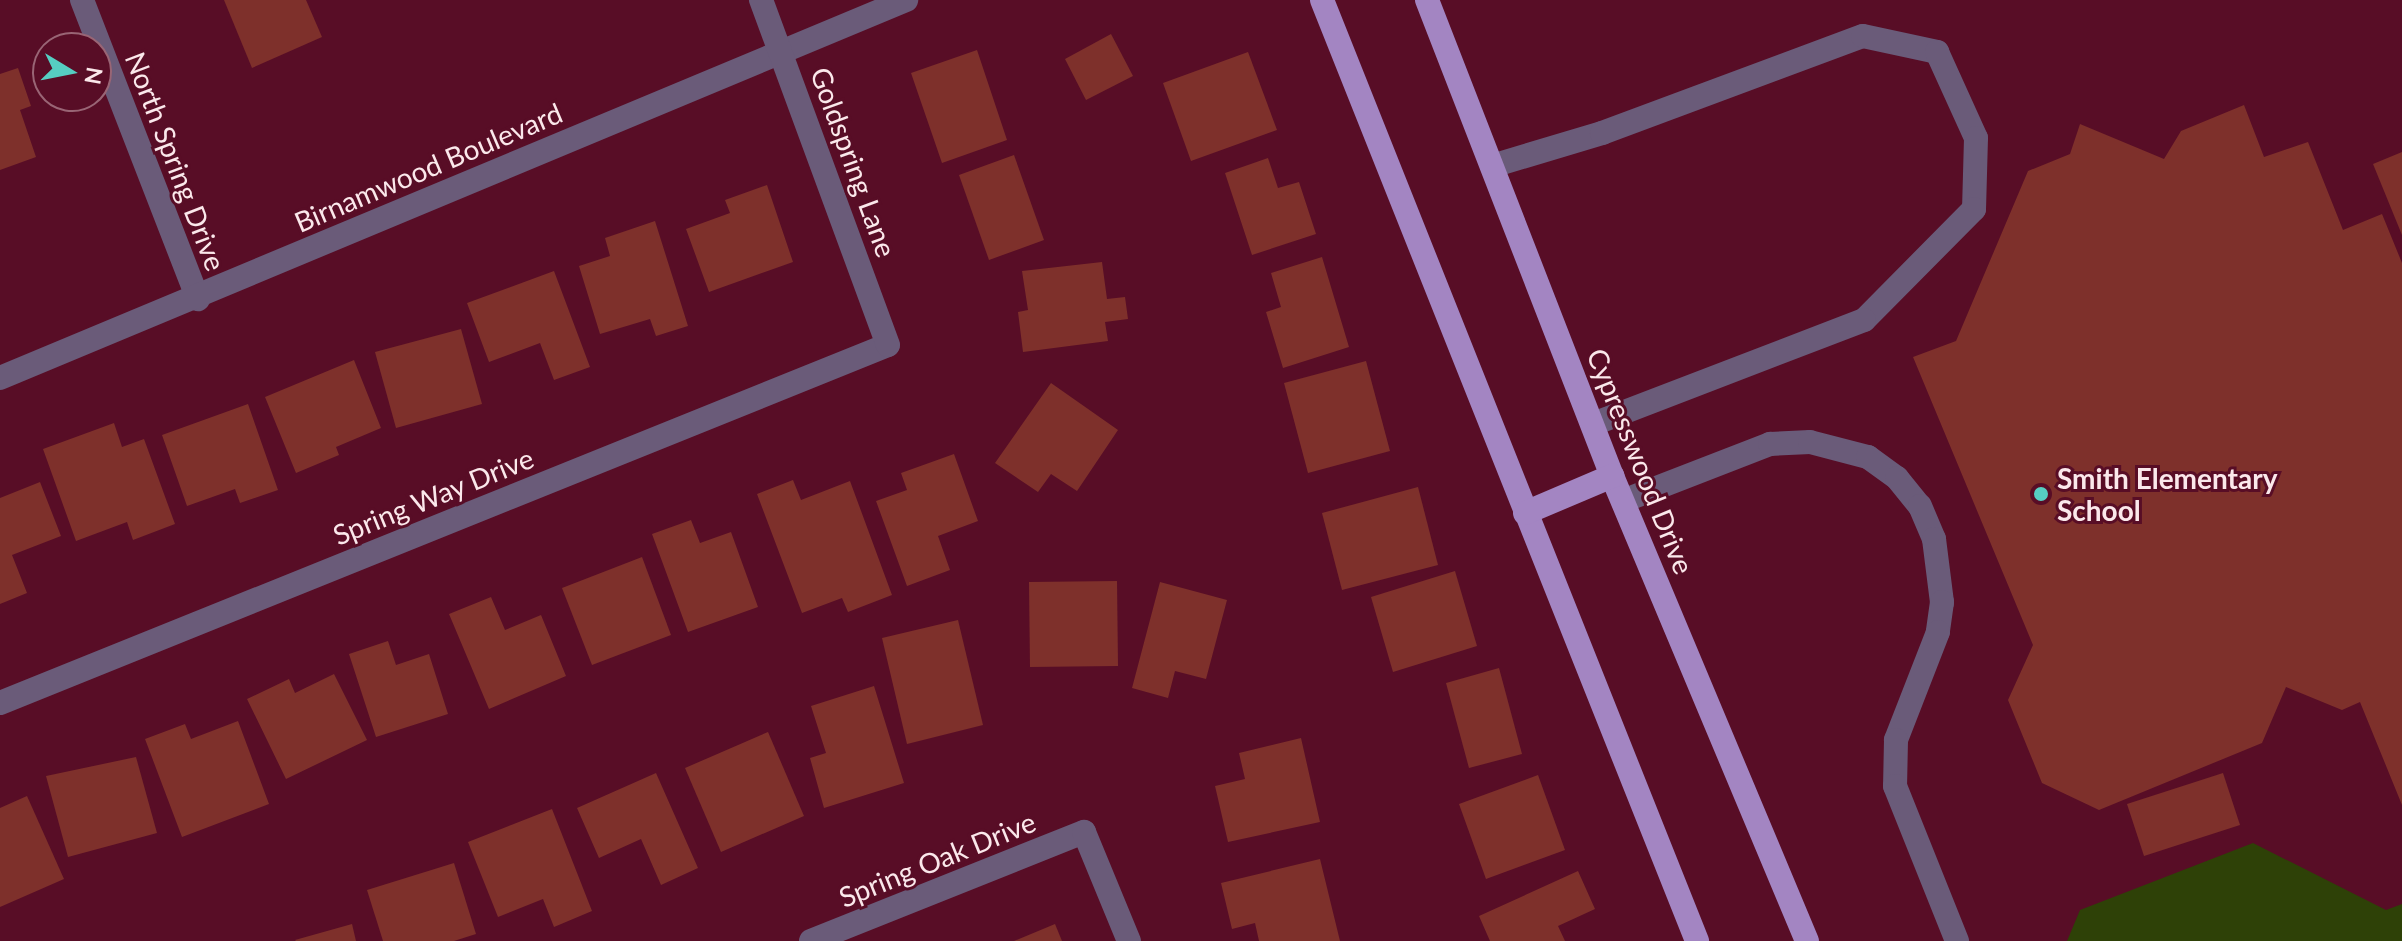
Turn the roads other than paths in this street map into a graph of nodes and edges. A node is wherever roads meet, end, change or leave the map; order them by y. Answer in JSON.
{"nodes":[{"id":1,"x":82,"y":0,"type":"edge"},
{"id":2,"x":761,"y":0,"type":"edge"},
{"id":3,"x":906,"y":0,"type":"edge"},
{"id":4,"x":1322,"y":0,"type":"edge"},
{"id":5,"x":1427,"y":0,"type":"edge"},
{"id":6,"x":884,"y":5,"type":"edge"},
{"id":7,"x":781,"y":48,"type":"junction"},
{"id":8,"x":1492,"y":166,"type":"junction"},
{"id":9,"x":198,"y":299,"type":"junction"},
{"id":10,"x":888,"y":345,"type":"joint"},
{"id":11,"x":0,"y":378,"type":"edge"},
{"id":12,"x":1593,"y":424,"type":"junction"},
{"id":13,"x":1612,"y":476,"type":"junction"},
{"id":14,"x":1623,"y":501,"type":"junction"},
{"id":15,"x":1525,"y":513,"type":"junction"},
{"id":16,"x":0,"y":703,"type":"edge"},
{"id":17,"x":811,"y":941,"type":"edge"},
{"id":18,"x":1129,"y":941,"type":"edge"},
{"id":19,"x":1697,"y":941,"type":"edge"},
{"id":20,"x":1807,"y":941,"type":"edge"},
{"id":21,"x":1957,"y":941,"type":"edge"}],
"edges":[{"from":1,"to":9,"type":"street","name":"North Spring Drive"},
{"from":2,"to":7,"type":"street","name":"Goldspring Lane"},
{"from":3,"to":6,"type":"street","name":"Birnamwood Boulevard"},
{"from":4,"to":15,"type":"main road"},
{"from":5,"to":8,"type":"main road","name":"Cypresswood Drive"},
{"from":6,"to":7,"type":"street","name":"Birnamwood Boulevard"},
{"from":7,"to":9,"type":"street","name":"Birnamwood Boulevard"},
{"from":7,"to":10,"type":"street","name":"Goldspring Lane"},
{"from":8,"to":12,"type":"main road","name":"Cypresswood Drive"},
{"from":8,"to":12,"type":"street"},
{"from":9,"to":11,"type":"street","name":"Birnamwood Boulevard"},
{"from":10,"to":16,"type":"street","name":"Spring Way Drive"},
{"from":12,"to":13,"type":"main road","name":"Cypresswood Drive"},
{"from":13,"to":14,"type":"main road","name":"Cypresswood Drive"},
{"from":13,"to":15,"type":"main road"},
{"from":14,"to":20,"type":"main road","name":"Cypresswood Drive"},
{"from":14,"to":21,"type":"street"},
{"from":15,"to":19,"type":"main road"},
{"from":17,"to":18,"type":"street","name":"Spring Oak Drive"}]}
